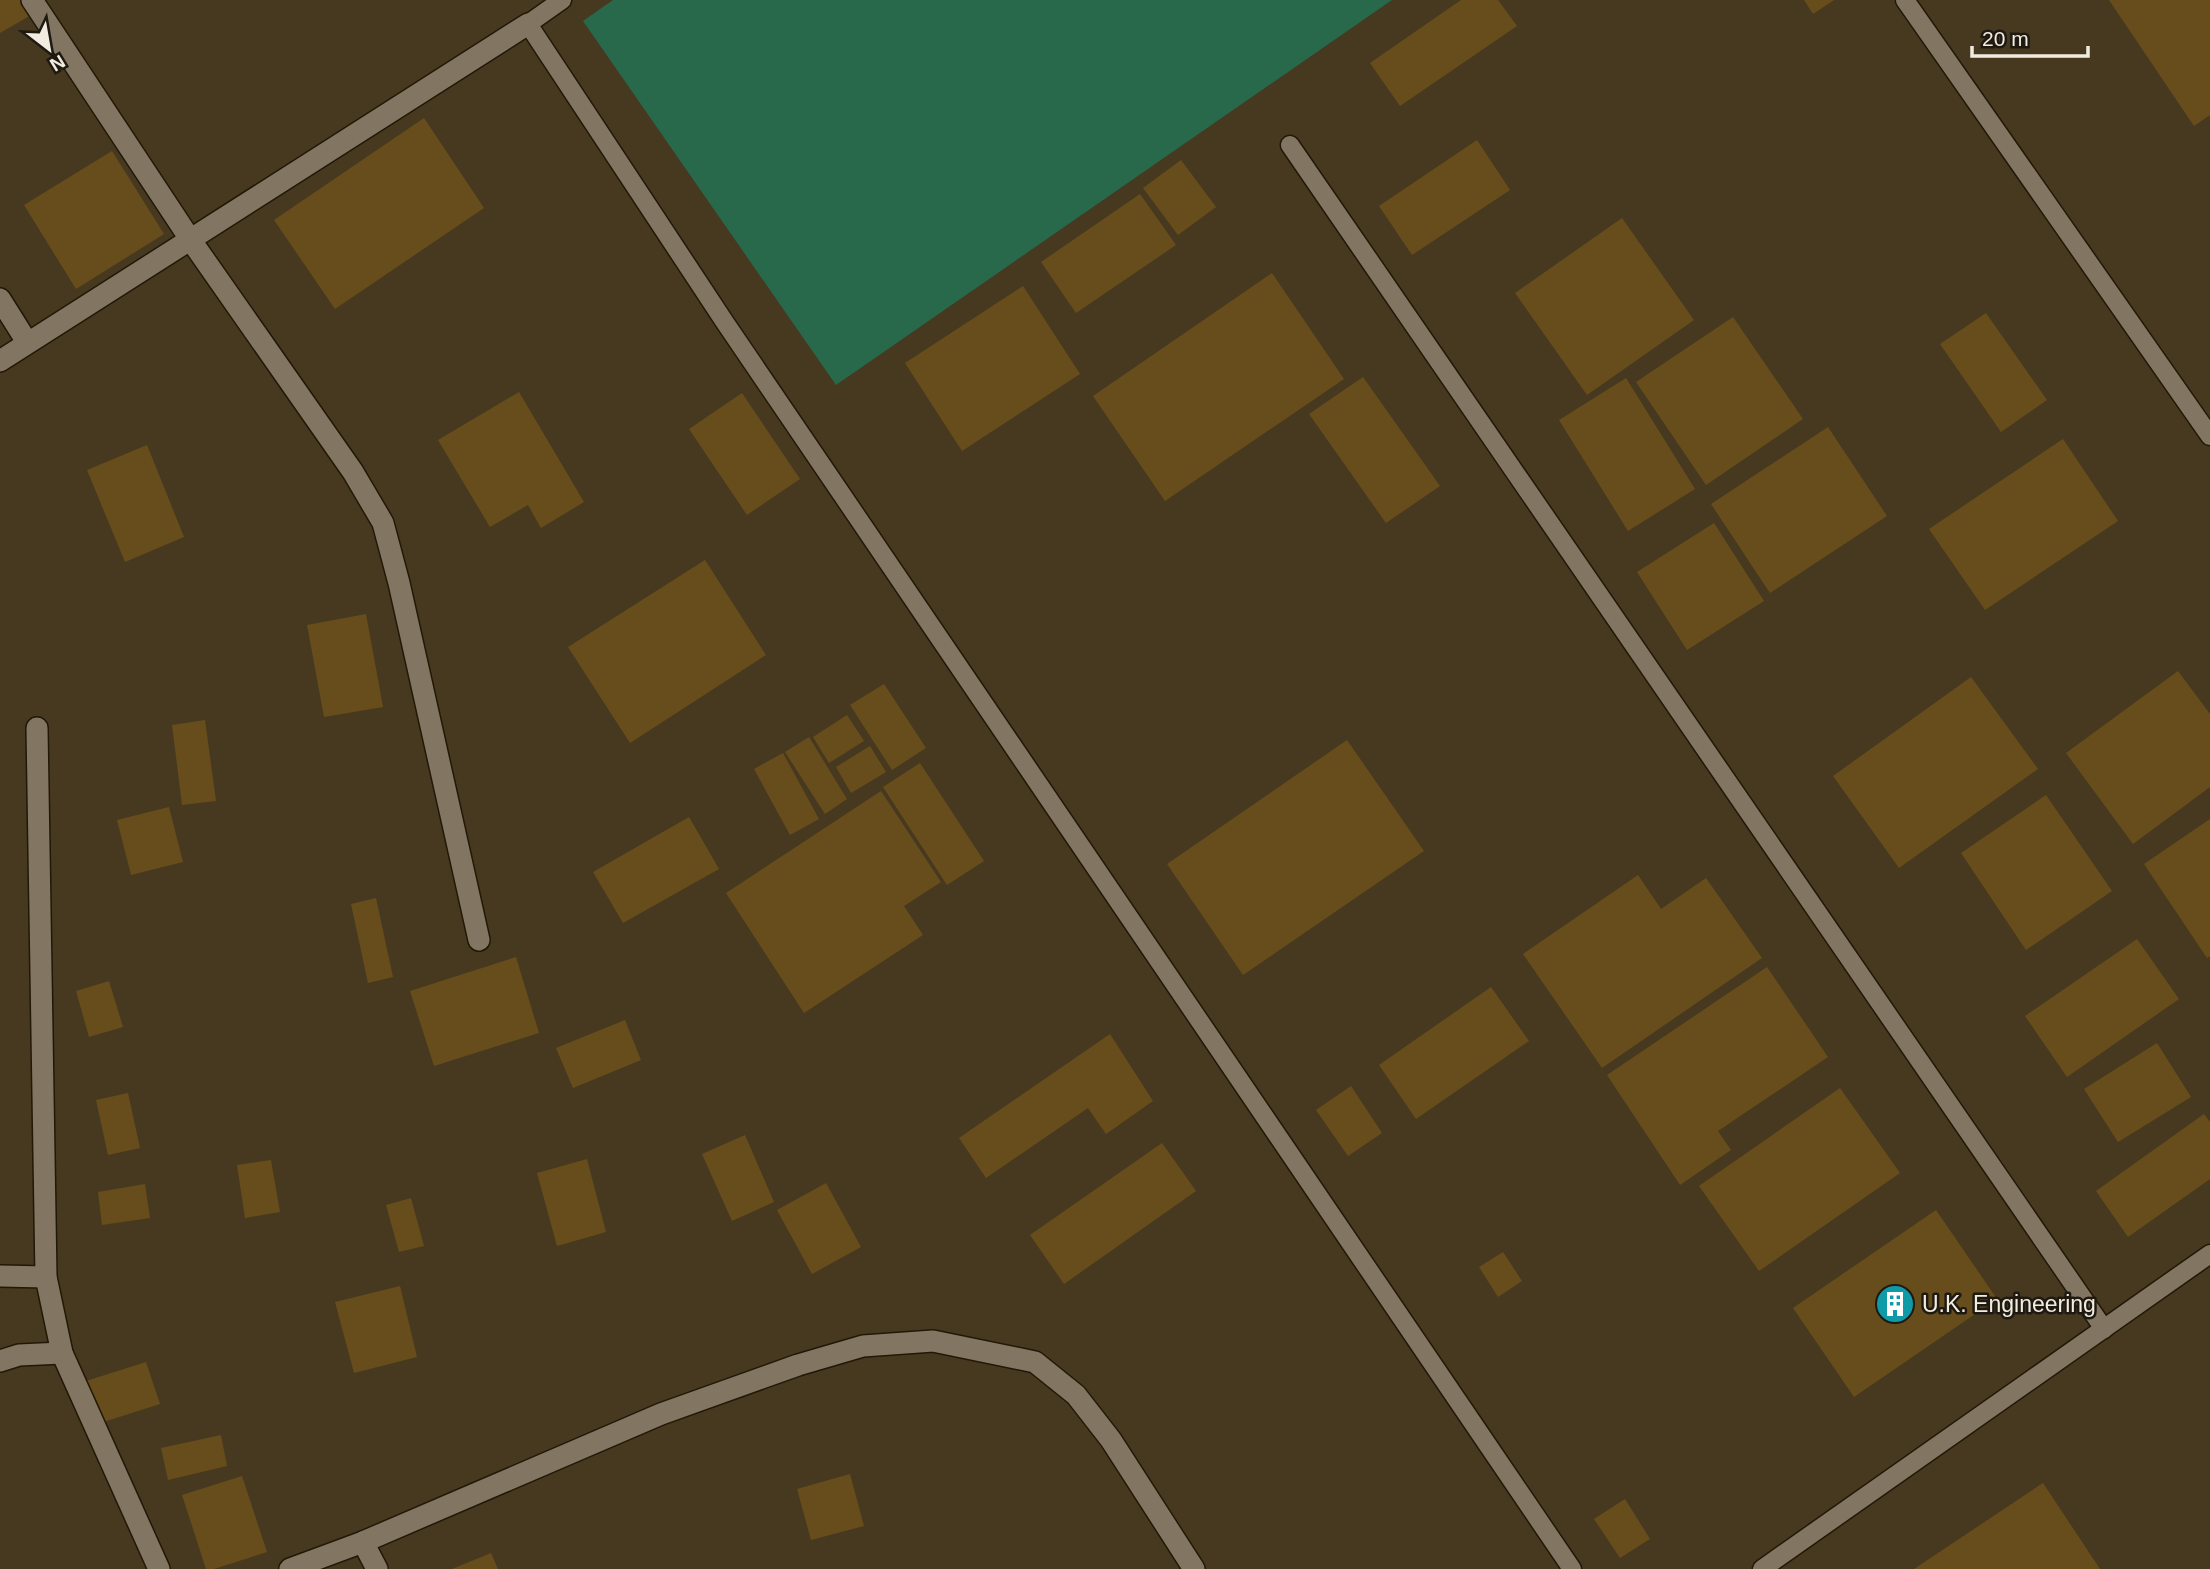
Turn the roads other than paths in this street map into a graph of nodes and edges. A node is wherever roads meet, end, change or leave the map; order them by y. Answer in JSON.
{"nodes":[{"id":1,"x":32,"y":0,"type":"edge"},
{"id":2,"x":562,"y":0,"type":"edge"},
{"id":3,"x":1905,"y":0,"type":"edge"},
{"id":4,"x":528,"y":24,"type":"junction"},
{"id":5,"x":1290,"y":145,"type":"dead end"},
{"id":6,"x":190,"y":239,"type":"junction"},
{"id":7,"x":0,"y":299,"type":"edge"},
{"id":8,"x":27,"y":342,"type":"junction"},
{"id":9,"x":0,"y":361,"type":"edge"},
{"id":10,"x":2210,"y":436,"type":"edge"},
{"id":11,"x":37,"y":728,"type":"dead end"},
{"id":12,"x":479,"y":940,"type":"dead end"},
{"id":13,"x":2210,"y":1254,"type":"edge"},
{"id":14,"x":0,"y":1276,"type":"edge"},
{"id":15,"x":46,"y":1277,"type":"junction"},
{"id":16,"x":2104,"y":1329,"type":"junction"},
{"id":17,"x":62,"y":1353,"type":"junction"},
{"id":18,"x":0,"y":1361,"type":"edge"},
{"id":19,"x":363,"y":1542,"type":"junction"},
{"id":20,"x":159,"y":1569,"type":"edge"},
{"id":21,"x":290,"y":1569,"type":"edge"},
{"id":22,"x":377,"y":1569,"type":"edge"},
{"id":23,"x":1194,"y":1569,"type":"edge"},
{"id":24,"x":1572,"y":1569,"type":"edge"},
{"id":25,"x":1762,"y":1569,"type":"edge"}],
"edges":[{"from":1,"to":6,"type":"street"},
{"from":2,"to":4,"type":"lane"},
{"from":3,"to":10,"type":"lane"},
{"from":4,"to":6,"type":"street"},
{"from":4,"to":24,"type":"lane"},
{"from":5,"to":16,"type":"lane"},
{"from":6,"to":8,"type":"street"},
{"from":6,"to":12,"type":"street"},
{"from":7,"to":8,"type":"street"},
{"from":8,"to":9,"type":"street"},
{"from":11,"to":15,"type":"street"},
{"from":13,"to":16,"type":"lane"},
{"from":14,"to":15,"type":"street"},
{"from":15,"to":17,"type":"street"},
{"from":16,"to":25,"type":"lane"},
{"from":17,"to":18,"type":"street"},
{"from":17,"to":20,"type":"street"},
{"from":19,"to":21,"type":"street"},
{"from":19,"to":22,"type":"street"},
{"from":19,"to":23,"type":"street"}]}
